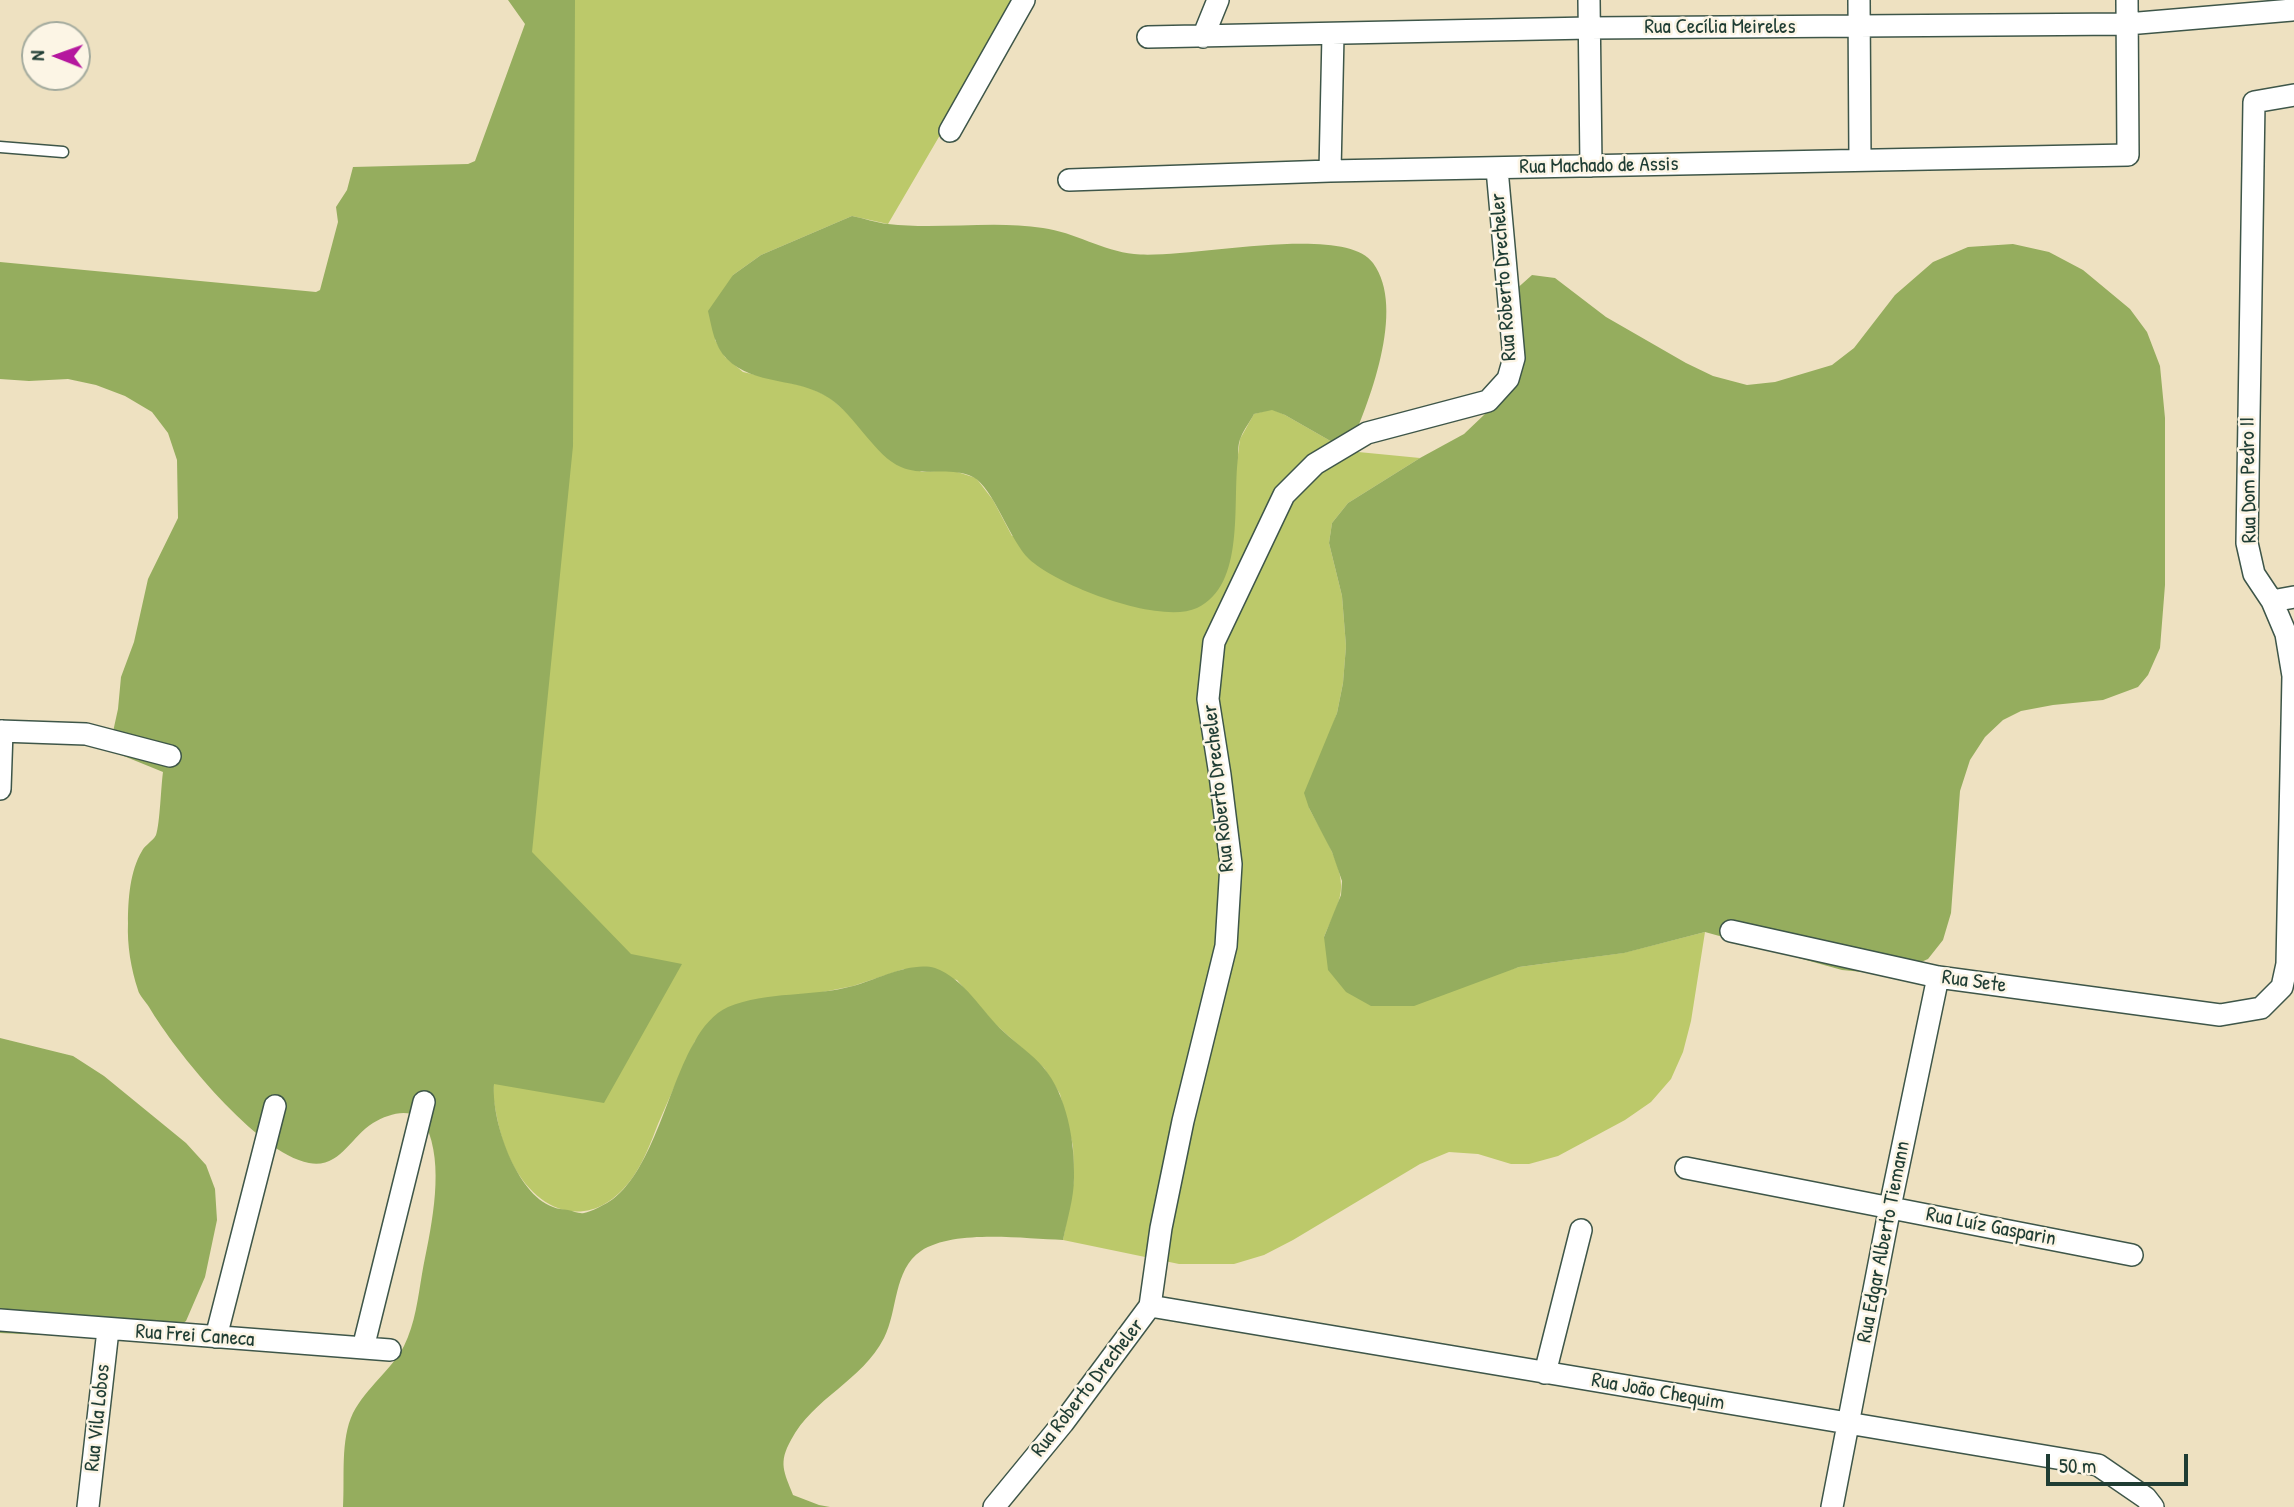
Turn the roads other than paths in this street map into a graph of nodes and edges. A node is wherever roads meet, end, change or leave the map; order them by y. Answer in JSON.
{"nodes":[{"id":1,"x":1024,"y":0,"type":"edge"},
{"id":2,"x":1218,"y":0,"type":"edge"},
{"id":3,"x":1589,"y":0,"type":"edge"},
{"id":4,"x":1859,"y":0,"type":"edge"},
{"id":5,"x":2127,"y":0,"type":"edge"},
{"id":6,"x":2292,"y":10,"type":"dead end"},
{"id":7,"x":2127,"y":24,"type":"junction"},
{"id":8,"x":1859,"y":26,"type":"junction"},
{"id":9,"x":1589,"y":28,"type":"junction"},
{"id":10,"x":1333,"y":35,"type":"junction"},
{"id":11,"x":1148,"y":37,"type":"dead end"},
{"id":12,"x":1203,"y":37,"type":"junction"},
{"id":13,"x":2294,"y":95,"type":"edge"},
{"id":14,"x":950,"y":131,"type":"dead end"},
{"id":15,"x":0,"y":147,"type":"edge"},
{"id":16,"x":63,"y":152,"type":"dead end"},
{"id":17,"x":1860,"y":160,"type":"junction"},
{"id":18,"x":1591,"y":166,"type":"junction"},
{"id":19,"x":1497,"y":169,"type":"junction"},
{"id":20,"x":1330,"y":171,"type":"junction"},
{"id":21,"x":1069,"y":180,"type":"dead end"},
{"id":22,"x":2294,"y":597,"type":"edge"},
{"id":23,"x":2272,"y":601,"type":"junction"},
{"id":24,"x":1,"y":731,"type":"edge"},
{"id":25,"x":170,"y":756,"type":"dead end"},
{"id":26,"x":0,"y":789,"type":"edge"},
{"id":27,"x":2291,"y":877,"type":"edge"},
{"id":28,"x":1731,"y":931,"type":"dead end"},
{"id":29,"x":1938,"y":977,"type":"junction"},
{"id":30,"x":2220,"y":1015,"type":"joint"},
{"id":31,"x":424,"y":1102,"type":"dead end"},
{"id":32,"x":275,"y":1106,"type":"dead end"},
{"id":33,"x":1686,"y":1168,"type":"dead end"},
{"id":34,"x":1890,"y":1207,"type":"junction"},
{"id":35,"x":1581,"y":1230,"type":"dead end"},
{"id":36,"x":2132,"y":1255,"type":"dead end"},
{"id":37,"x":1150,"y":1306,"type":"junction"},
{"id":38,"x":0,"y":1320,"type":"edge"},
{"id":39,"x":107,"y":1330,"type":"junction"},
{"id":40,"x":216,"y":1337,"type":"junction"},
{"id":41,"x":363,"y":1348,"type":"junction"},
{"id":42,"x":390,"y":1350,"type":"dead end"},
{"id":43,"x":1545,"y":1373,"type":"junction"},
{"id":44,"x":1847,"y":1424,"type":"junction"},
{"id":45,"x":88,"y":1507,"type":"edge"},
{"id":46,"x":994,"y":1507,"type":"edge"},
{"id":47,"x":1832,"y":1507,"type":"edge"},
{"id":48,"x":2153,"y":1507,"type":"edge"}],
"edges":[{"from":1,"to":14,"type":"street"},
{"from":2,"to":12,"type":"street"},
{"from":3,"to":9,"type":"street"},
{"from":4,"to":8,"type":"street"},
{"from":5,"to":7,"type":"street"},
{"from":6,"to":7,"type":"street","name":"Rua Cecília Meireles"},
{"from":7,"to":8,"type":"street","name":"Rua Cecília Meireles"},
{"from":7,"to":17,"type":"street","name":"Rua Machado de Assis"},
{"from":8,"to":9,"type":"street","name":"Rua Cecília Meireles"},
{"from":8,"to":17,"type":"street"},
{"from":9,"to":10,"type":"street","name":"Rua Cecília Meireles"},
{"from":9,"to":18,"type":"street"},
{"from":10,"to":12,"type":"street","name":"Rua Cecília Meireles"},
{"from":10,"to":20,"type":"street"},
{"from":11,"to":12,"type":"street","name":"Rua Cecília Meireles"},
{"from":13,"to":23,"type":"street","name":"Rua Dom Pedro II"},
{"from":15,"to":16,"type":"lane"},
{"from":17,"to":18,"type":"street","name":"Rua Machado de Assis"},
{"from":18,"to":19,"type":"street","name":"Rua Machado de Assis"},
{"from":19,"to":20,"type":"street","name":"Rua Machado de Assis"},
{"from":19,"to":37,"type":"street","name":"Rua Roberto Drecheler"},
{"from":20,"to":21,"type":"street","name":"Rua Machado de Assis"},
{"from":22,"to":23,"type":"street"},
{"from":23,"to":27,"type":"street","name":"Rua Dom Pedro II"},
{"from":24,"to":25,"type":"street"},
{"from":24,"to":26,"type":"street"},
{"from":27,"to":30,"type":"street","name":"Rua Dom Pedro II"},
{"from":28,"to":29,"type":"street","name":"Rua Sete"},
{"from":29,"to":30,"type":"street","name":"Rua Sete"},
{"from":29,"to":34,"type":"street","name":"Rua Edgar Alberto Tiemann"},
{"from":31,"to":41,"type":"street"},
{"from":32,"to":40,"type":"street"},
{"from":33,"to":34,"type":"street","name":"Rua Luíz Gasparin"},
{"from":34,"to":36,"type":"street","name":"Rua Luíz Gasparin"},
{"from":34,"to":44,"type":"street","name":"Rua Edgar Alberto Tiemann"},
{"from":35,"to":43,"type":"street"},
{"from":37,"to":43,"type":"street","name":"Rua João Chequim"},
{"from":37,"to":46,"type":"street","name":"Rua Roberto Drecheler"},
{"from":38,"to":39,"type":"street","name":"Rua Frei Caneca"},
{"from":39,"to":40,"type":"street","name":"Rua Frei Caneca"},
{"from":39,"to":45,"type":"street","name":"Rua Vila Lobos"},
{"from":40,"to":41,"type":"street","name":"Rua Frei Caneca"},
{"from":41,"to":42,"type":"street","name":"Rua Frei Caneca"},
{"from":43,"to":44,"type":"street","name":"Rua João Chequim"},
{"from":44,"to":47,"type":"street","name":"Rua Edgar Alberto Tiemann"},
{"from":44,"to":48,"type":"street","name":"Rua João Chequim"}]}
